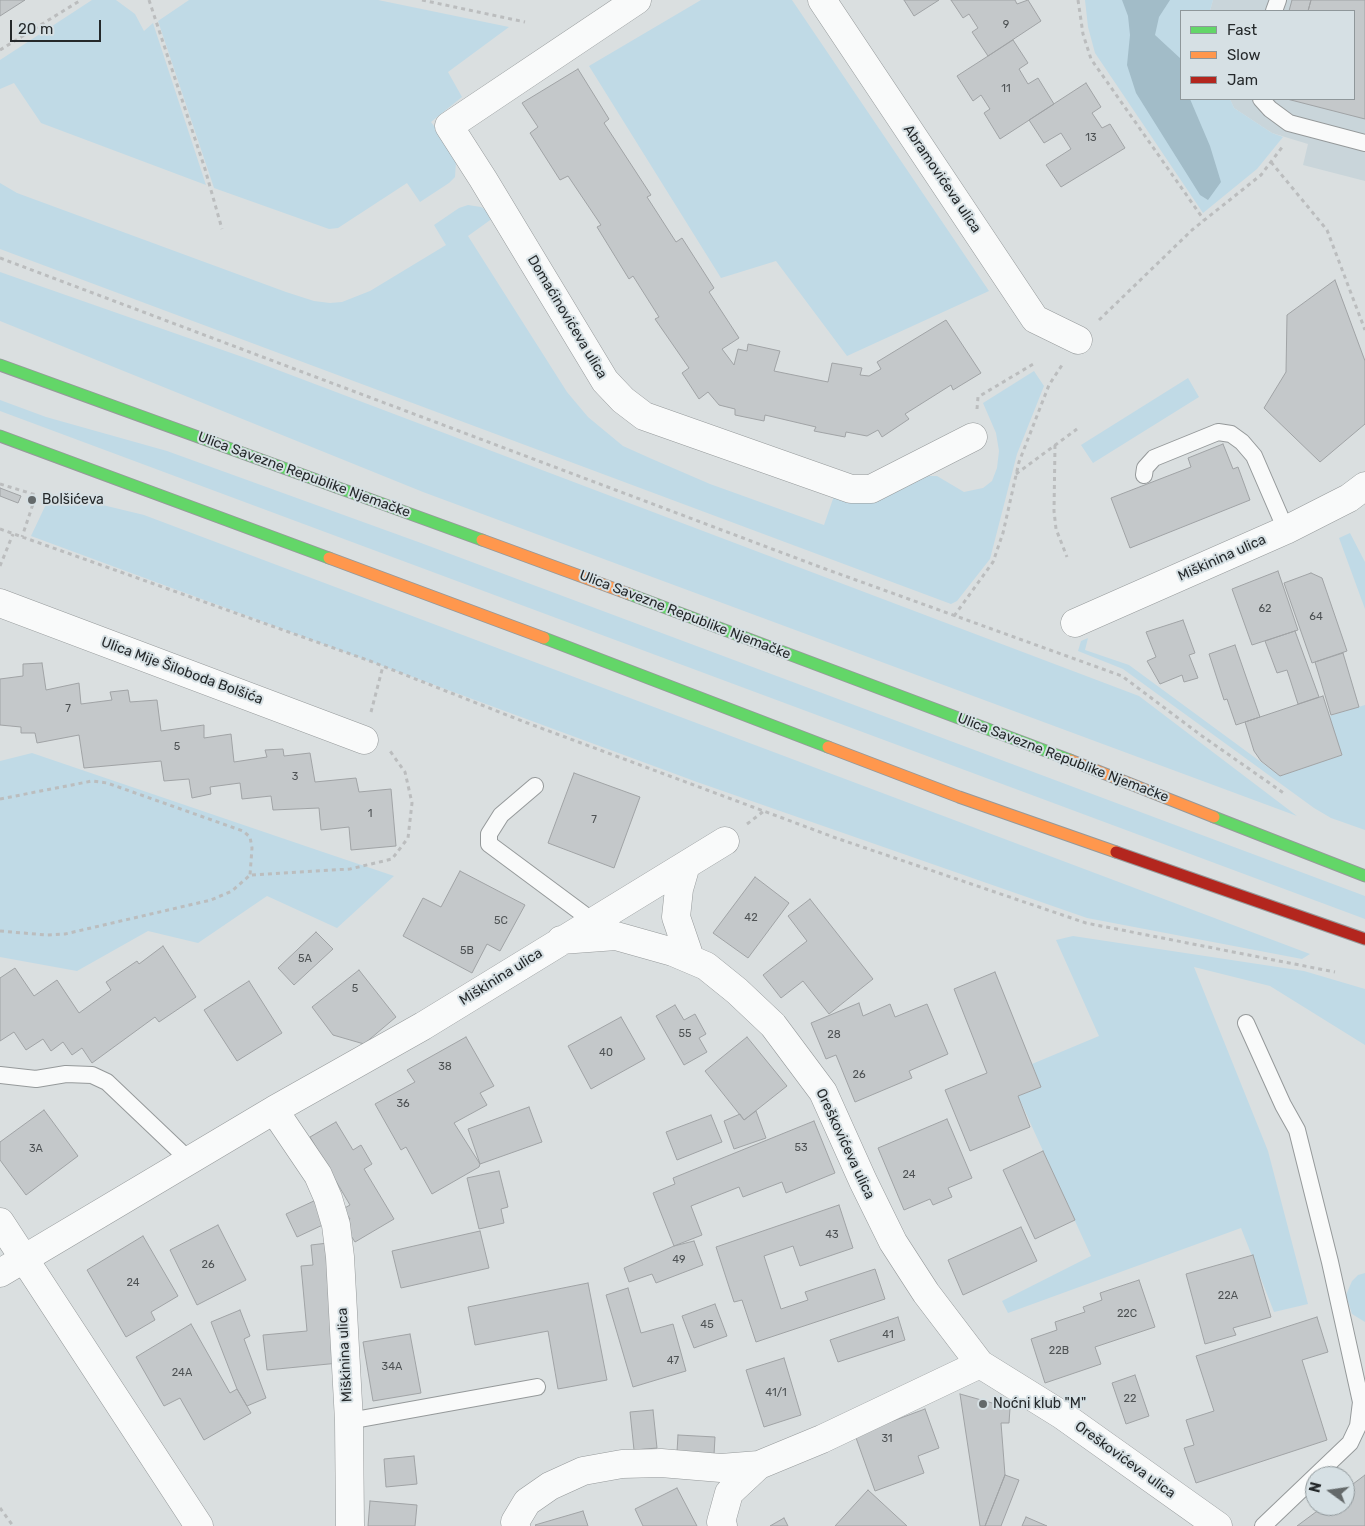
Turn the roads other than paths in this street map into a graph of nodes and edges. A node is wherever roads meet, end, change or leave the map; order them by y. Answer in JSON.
{"nodes":[{"id":1,"x":637,"y":0,"type":"edge"},
{"id":2,"x":822,"y":0,"type":"edge"},
{"id":3,"x":1262,"y":100,"type":"edge"},
{"id":4,"x":1365,"y":143,"type":"edge"},
{"id":5,"x":1078,"y":340,"type":"dead end"},
{"id":6,"x":0,"y":365,"type":"edge"},
{"id":7,"x":0,"y":436,"type":"edge"},
{"id":8,"x":973,"y":437,"type":"road end"},
{"id":9,"x":1144,"y":475,"type":"dead end"},
{"id":10,"x":1365,"y":486,"type":"edge"},
{"id":11,"x":1286,"y":530,"type":"junction"},
{"id":12,"x":0,"y":603,"type":"edge"},
{"id":13,"x":1075,"y":623,"type":"dead end"},
{"id":14,"x":364,"y":740,"type":"road end"},
{"id":15,"x":535,"y":786,"type":"dead end"},
{"id":16,"x":725,"y":841,"type":"dead end"},
{"id":17,"x":686,"y":865,"type":"junction"},
{"id":18,"x":1365,"y":876,"type":"edge"},
{"id":19,"x":594,"y":922,"type":"junction"},
{"id":20,"x":1365,"y":939,"type":"edge"},
{"id":21,"x":561,"y":940,"type":"junction"},
{"id":22,"x":690,"y":958,"type":"junction"},
{"id":23,"x":1246,"y":1022,"type":"dead end"},
{"id":24,"x":0,"y":1075,"type":"edge"},
{"id":25,"x":274,"y":1110,"type":"junction"},
{"id":26,"x":189,"y":1160,"type":"junction"},
{"id":27,"x":0,"y":1222,"type":"edge"},
{"id":28,"x":24,"y":1258,"type":"junction"},
{"id":29,"x":0,"y":1273,"type":"edge"},
{"id":30,"x":980,"y":1364,"type":"junction"},
{"id":31,"x":537,"y":1387,"type":"dead end"},
{"id":32,"x":350,"y":1421,"type":"junction"},
{"id":33,"x":758,"y":1465,"type":"junction"},
{"id":34,"x":199,"y":1526,"type":"edge"},
{"id":35,"x":350,"y":1526,"type":"edge"},
{"id":36,"x":516,"y":1526,"type":"edge"},
{"id":37,"x":723,"y":1526,"type":"edge"},
{"id":38,"x":1218,"y":1526,"type":"edge"},
{"id":39,"x":1263,"y":1526,"type":"edge"}],
"edges":[{"from":1,"to":8,"type":"street","name":"Domaćinovićeva ulica"},
{"from":2,"to":5,"type":"street","name":"Abramovićeva ulica"},
{"from":3,"to":4,"type":"lane"},
{"from":6,"to":18,"type":"main road","name":"Ulica Savezne Republike Njemačke"},
{"from":7,"to":20,"type":"main road"},
{"from":9,"to":11,"type":"lane"},
{"from":10,"to":11,"type":"street","name":"Miškinina ulica"},
{"from":11,"to":13,"type":"street","name":"Miškinina ulica"},
{"from":12,"to":14,"type":"street","name":"Ulica Mije Šiloboda Bolšića"},
{"from":15,"to":19,"type":"lane"},
{"from":16,"to":17,"type":"street","name":"Miškinina ulica"},
{"from":17,"to":19,"type":"street","name":"Miškinina ulica"},
{"from":17,"to":22,"type":"street"},
{"from":19,"to":21,"type":"street","name":"Miškinina ulica"},
{"from":21,"to":22,"type":"street","name":"Oreškovićeva ulica"},
{"from":21,"to":25,"type":"street","name":"Miškinina ulica"},
{"from":22,"to":30,"type":"street","name":"Oreškovićeva ulica"},
{"from":23,"to":39,"type":"lane"},
{"from":24,"to":26,"type":"lane"},
{"from":25,"to":26,"type":"street","name":"Miškinina ulica"},
{"from":25,"to":32,"type":"street","name":"Miškinina ulica"},
{"from":26,"to":28,"type":"street","name":"Miškinina ulica"},
{"from":27,"to":28,"type":"street"},
{"from":28,"to":29,"type":"street","name":"Miškinina ulica"},
{"from":28,"to":34,"type":"street"},
{"from":30,"to":33,"type":"street"},
{"from":30,"to":38,"type":"street","name":"Oreškovićeva ulica"},
{"from":31,"to":32,"type":"lane"},
{"from":32,"to":35,"type":"street","name":"Miškinina ulica"},
{"from":33,"to":36,"type":"street"},
{"from":33,"to":37,"type":"street"}]}
